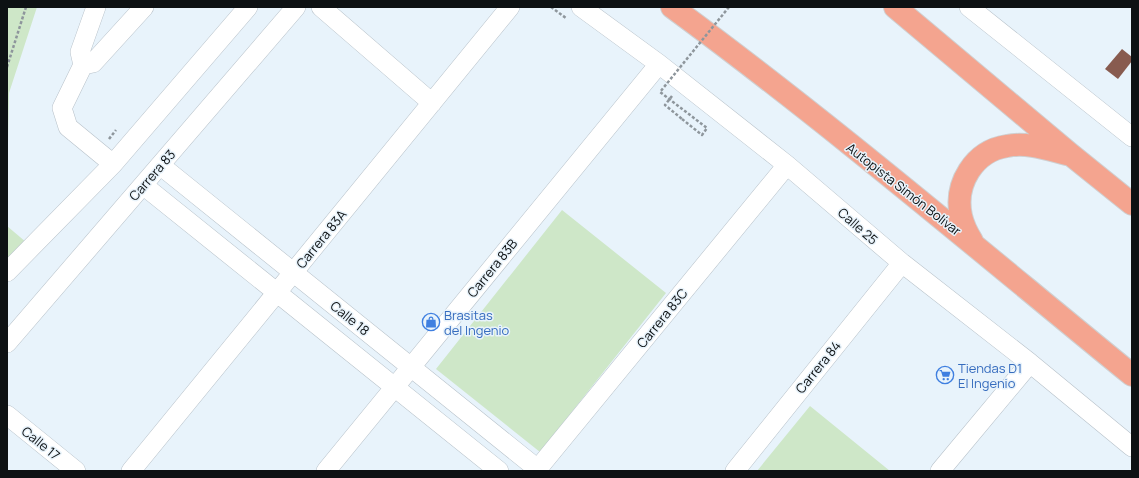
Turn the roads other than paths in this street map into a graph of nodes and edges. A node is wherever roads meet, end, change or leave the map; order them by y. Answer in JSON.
{"nodes":[{"id":1,"x":96,"y":7,"type":"edge"},
{"id":2,"x":144,"y":7,"type":"edge"},
{"id":3,"x":248,"y":7,"type":"edge"},
{"id":4,"x":296,"y":7,"type":"edge"},
{"id":5,"x":321,"y":7,"type":"edge"},
{"id":6,"x":510,"y":7,"type":"edge"},
{"id":7,"x":581,"y":7,"type":"edge"},
{"id":8,"x":672,"y":7,"type":"edge"},
{"id":9,"x":895,"y":7,"type":"edge"},
{"id":10,"x":969,"y":7,"type":"edge"},
{"id":11,"x":993,"y":7,"type":"edge"},
{"id":12,"x":1000,"y":32,"type":"junction"},
{"id":13,"x":659,"y":64,"type":"junction"},
{"id":14,"x":83,"y":65,"type":"junction"},
{"id":15,"x":432,"y":103,"type":"junction"},
{"id":16,"x":1132,"y":137,"type":"edge"},
{"id":17,"x":1070,"y":154,"type":"junction"},
{"id":18,"x":113,"y":164,"type":"junction"},
{"id":19,"x":160,"y":165,"type":"junction"},
{"id":20,"x":787,"y":165,"type":"junction"},
{"id":21,"x":143,"y":185,"type":"junction"},
{"id":22,"x":1132,"y":204,"type":"edge"},
{"id":23,"x":973,"y":244,"type":"junction"},
{"id":24,"x":902,"y":263,"type":"junction"},
{"id":25,"x":7,"y":272,"type":"edge"},
{"id":26,"x":293,"y":272,"type":"junction"},
{"id":27,"x":277,"y":293,"type":"junction"},
{"id":28,"x":7,"y":343,"type":"edge"},
{"id":29,"x":1030,"y":363,"type":"junction"},
{"id":30,"x":411,"y":367,"type":"junction"},
{"id":31,"x":1132,"y":375,"type":"edge"},
{"id":32,"x":395,"y":387,"type":"junction"},
{"id":33,"x":7,"y":415,"type":"edge"},
{"id":34,"x":1132,"y":447,"type":"edge"},
{"id":35,"x":538,"y":470,"type":"edge"},
{"id":36,"x":76,"y":471,"type":"edge"},
{"id":37,"x":131,"y":471,"type":"edge"},
{"id":38,"x":326,"y":471,"type":"edge"},
{"id":39,"x":499,"y":471,"type":"edge"},
{"id":40,"x":735,"y":471,"type":"edge"},
{"id":41,"x":940,"y":471,"type":"edge"}],
"edges":[{"from":1,"to":14,"type":"street"},
{"from":2,"to":14,"type":"street"},
{"from":3,"to":18,"type":"street"},
{"from":4,"to":19,"type":"street","name":"Carrera 83"},
{"from":5,"to":15,"type":"street"},
{"from":6,"to":15,"type":"street","name":"Carrera 83A"},
{"from":7,"to":13,"type":"street","name":"Calle 25"},
{"from":8,"to":23,"type":"highway","name":"Autopista Simón Bolívar"},
{"from":9,"to":17,"type":"highway"},
{"from":10,"to":12,"type":"street"},
{"from":11,"to":12,"type":"street"},
{"from":12,"to":16,"type":"street"},
{"from":13,"to":20,"type":"street","name":"Calle 25"},
{"from":13,"to":30,"type":"street","name":"Carrera 83B"},
{"from":14,"to":18,"type":"street"},
{"from":15,"to":26,"type":"street","name":"Carrera 83A"},
{"from":17,"to":22,"type":"highway"},
{"from":17,"to":23,"type":"highway"},
{"from":18,"to":25,"type":"street"},
{"from":19,"to":21,"type":"street","name":"Carrera 83"},
{"from":19,"to":26,"type":"street","name":"Calle 18"},
{"from":20,"to":24,"type":"street","name":"Calle 25"},
{"from":20,"to":35,"type":"street","name":"Carrera 83C"},
{"from":21,"to":27,"type":"street","name":"Calle 18"},
{"from":21,"to":28,"type":"street","name":"Carrera 83"},
{"from":23,"to":31,"type":"highway","name":"Autopista Simón Bolívar"},
{"from":24,"to":29,"type":"street","name":"Calle 25"},
{"from":24,"to":40,"type":"street","name":"Carrera 84"},
{"from":26,"to":27,"type":"street","name":"Carrera 83A"},
{"from":26,"to":30,"type":"street","name":"Calle 18"},
{"from":27,"to":32,"type":"street","name":"Calle 18"},
{"from":27,"to":37,"type":"street","name":"Carrera 83A"},
{"from":29,"to":34,"type":"street","name":"Calle 25"},
{"from":29,"to":41,"type":"street"},
{"from":30,"to":32,"type":"street","name":"Carrera 83B"},
{"from":30,"to":35,"type":"street","name":"Calle 18"},
{"from":32,"to":38,"type":"street","name":"Carrera 83B"},
{"from":32,"to":39,"type":"street","name":"Calle 18"},
{"from":33,"to":36,"type":"street","name":"Calle 17"}]}
